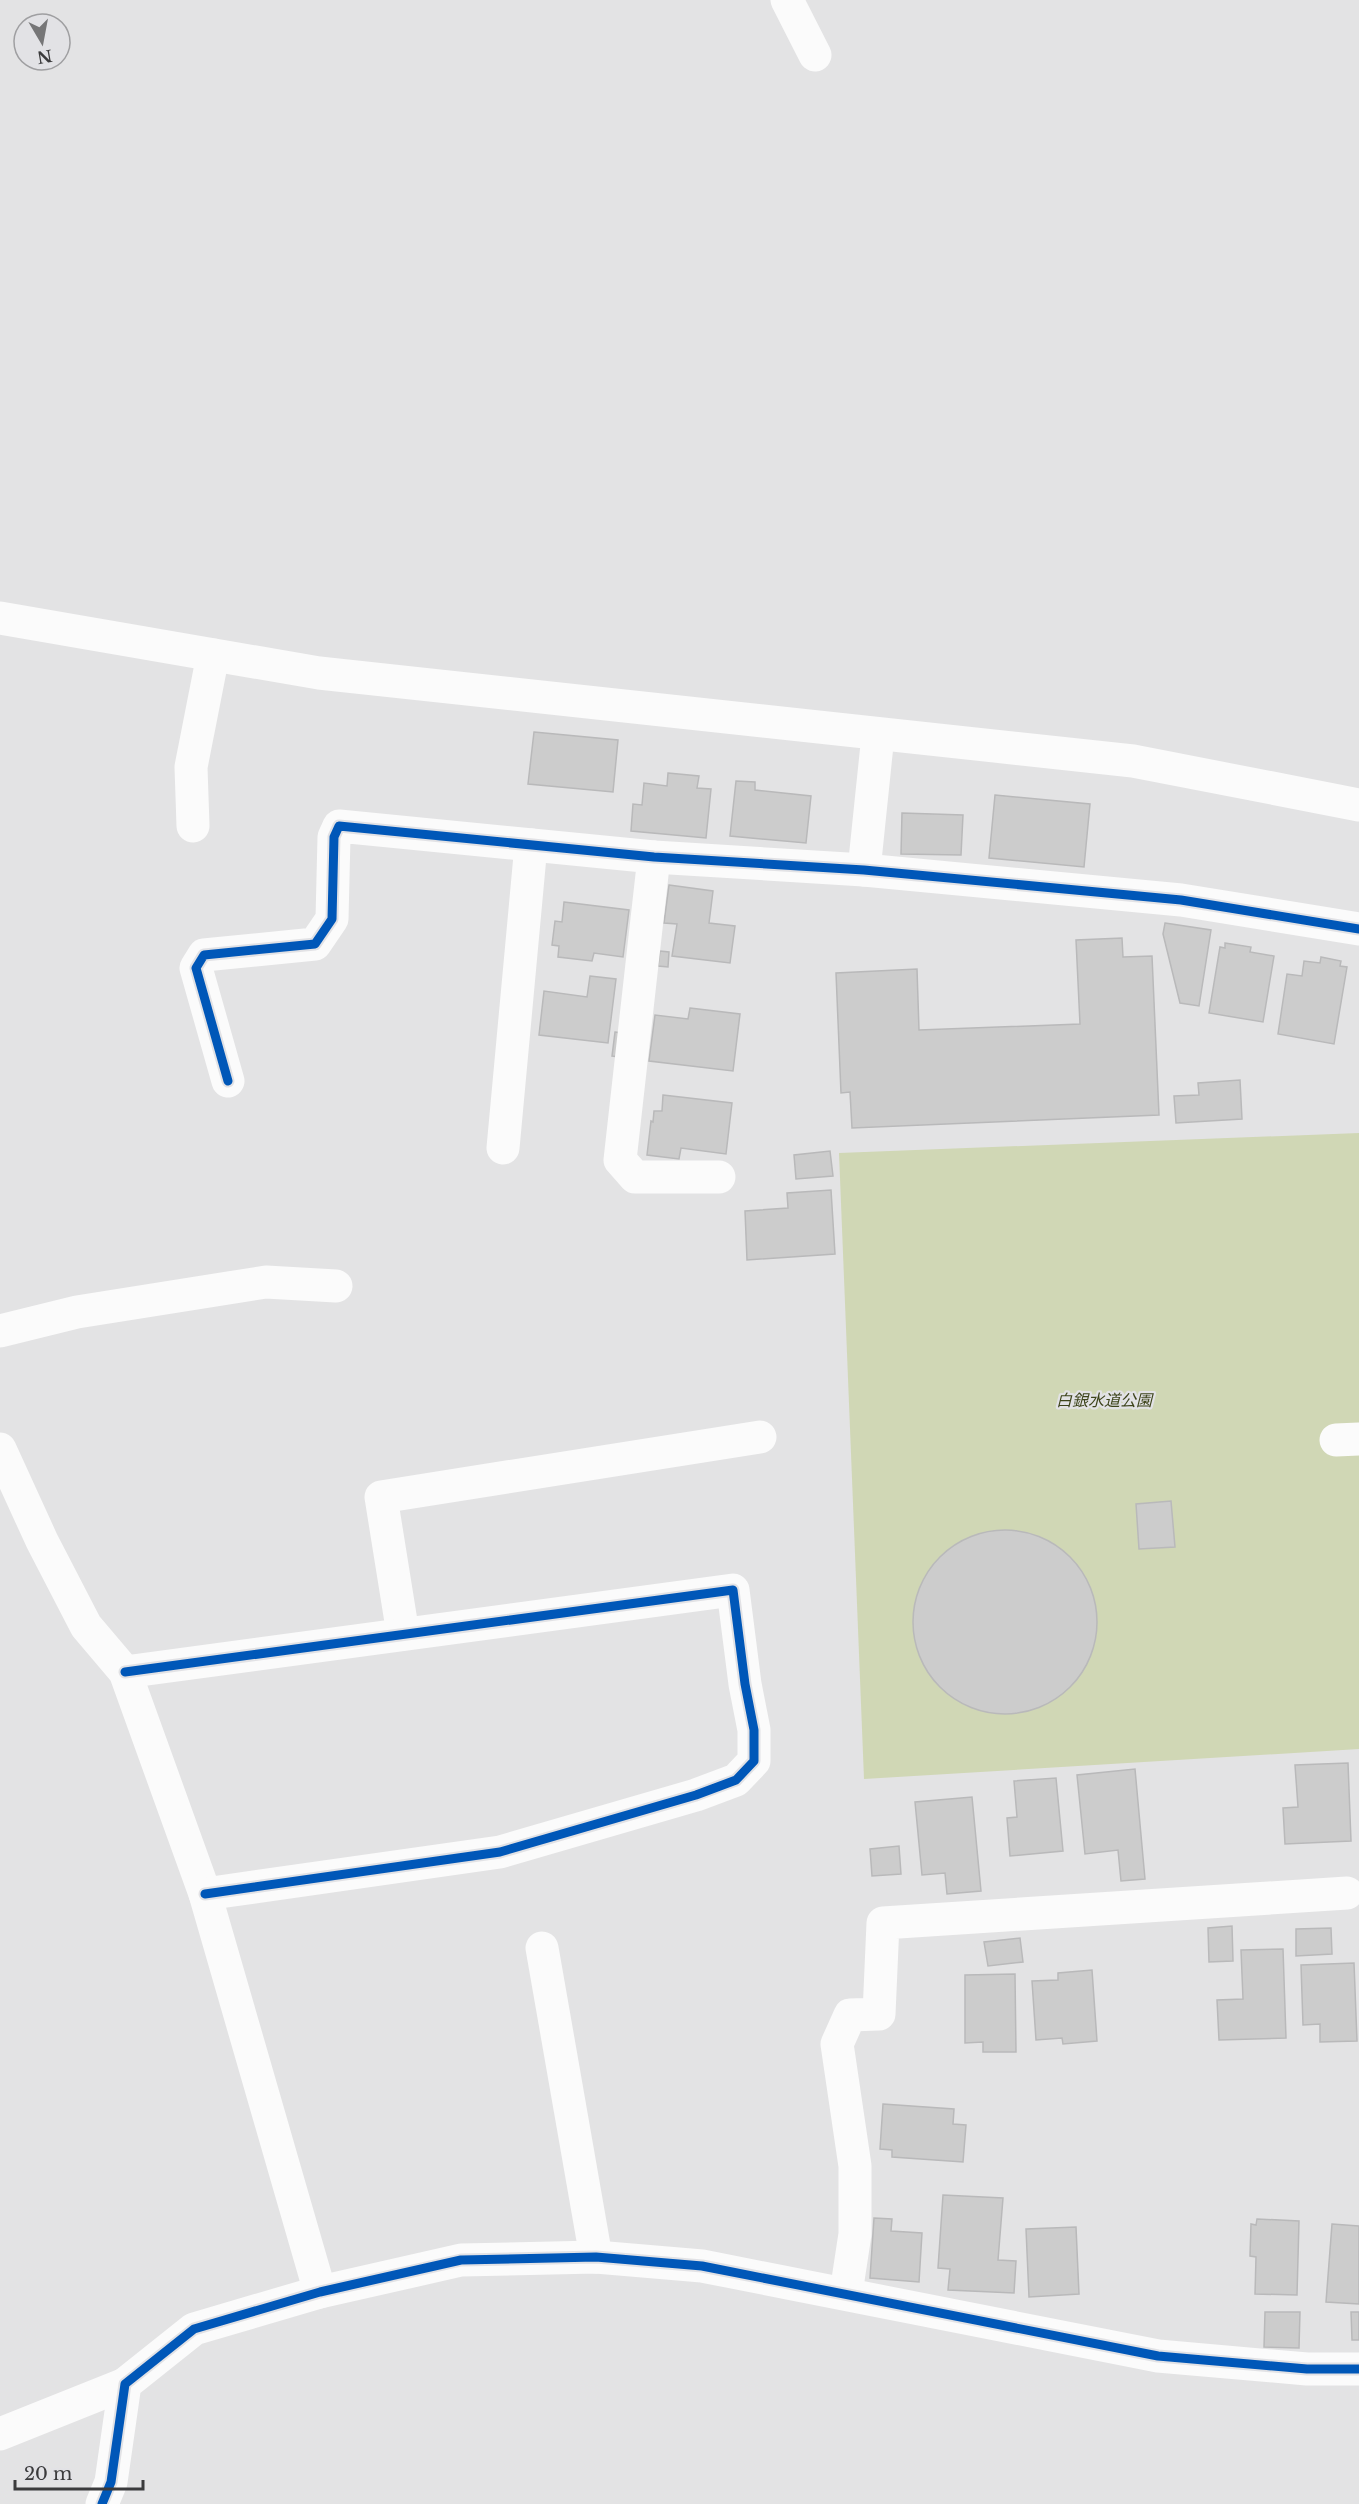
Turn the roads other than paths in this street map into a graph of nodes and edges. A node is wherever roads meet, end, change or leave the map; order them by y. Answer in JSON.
{"nodes":[{"id":1,"x":787,"y":0,"type":"edge"},
{"id":2,"x":815,"y":55,"type":"dead end"},
{"id":3,"x":0,"y":618,"type":"edge"},
{"id":4,"x":213,"y":655,"type":"junction"},
{"id":5,"x":878,"y":735,"type":"junction"},
{"id":6,"x":1359,"y":805,"type":"edge"},
{"id":7,"x":193,"y":825,"type":"dead end"},
{"id":8,"x":531,"y":845,"type":"junction"},
{"id":9,"x":654,"y":857,"type":"junction"},
{"id":10,"x":864,"y":870,"type":"junction"},
{"id":11,"x":1359,"y":929,"type":"edge"},
{"id":12,"x":228,"y":1081,"type":"dead end"},
{"id":13,"x":502,"y":1148,"type":"dead end"},
{"id":14,"x":719,"y":1176,"type":"dead end"},
{"id":15,"x":336,"y":1286,"type":"dead end"},
{"id":16,"x":0,"y":1331,"type":"edge"},
{"id":17,"x":760,"y":1437,"type":"dead end"},
{"id":18,"x":0,"y":1449,"type":"edge"},
{"id":19,"x":403,"y":1634,"type":"junction"},
{"id":20,"x":125,"y":1672,"type":"junction"},
{"id":21,"x":1347,"y":1893,"type":"dead end"},
{"id":22,"x":205,"y":1894,"type":"junction"},
{"id":23,"x":542,"y":1948,"type":"dead end"},
{"id":24,"x":597,"y":2257,"type":"junction"},
{"id":25,"x":320,"y":2292,"type":"junction"},
{"id":26,"x":846,"y":2293,"type":"junction"},
{"id":27,"x":1359,"y":2369,"type":"edge"},
{"id":28,"x":125,"y":2384,"type":"junction"},
{"id":29,"x":0,"y":2434,"type":"edge"},
{"id":30,"x":102,"y":2504,"type":"edge"}],
"edges":[{"from":1,"to":2,"type":"street"},
{"from":3,"to":4,"type":"street"},
{"from":4,"to":5,"type":"street"},
{"from":4,"to":7,"type":"street"},
{"from":5,"to":6,"type":"street"},
{"from":5,"to":10,"type":"street"},
{"from":8,"to":9,"type":"street"},
{"from":8,"to":12,"type":"street"},
{"from":8,"to":13,"type":"street"},
{"from":9,"to":10,"type":"street"},
{"from":9,"to":14,"type":"street"},
{"from":10,"to":11,"type":"street"},
{"from":15,"to":16,"type":"street"},
{"from":17,"to":19,"type":"street"},
{"from":18,"to":20,"type":"street"},
{"from":19,"to":20,"type":"street"},
{"from":19,"to":22,"type":"street"},
{"from":20,"to":22,"type":"street"},
{"from":21,"to":26,"type":"street"},
{"from":22,"to":25,"type":"street"},
{"from":23,"to":24,"type":"street"},
{"from":24,"to":25,"type":"street"},
{"from":24,"to":26,"type":"street"},
{"from":25,"to":28,"type":"street"},
{"from":26,"to":27,"type":"street"},
{"from":28,"to":29,"type":"street"},
{"from":28,"to":30,"type":"street"}]}
